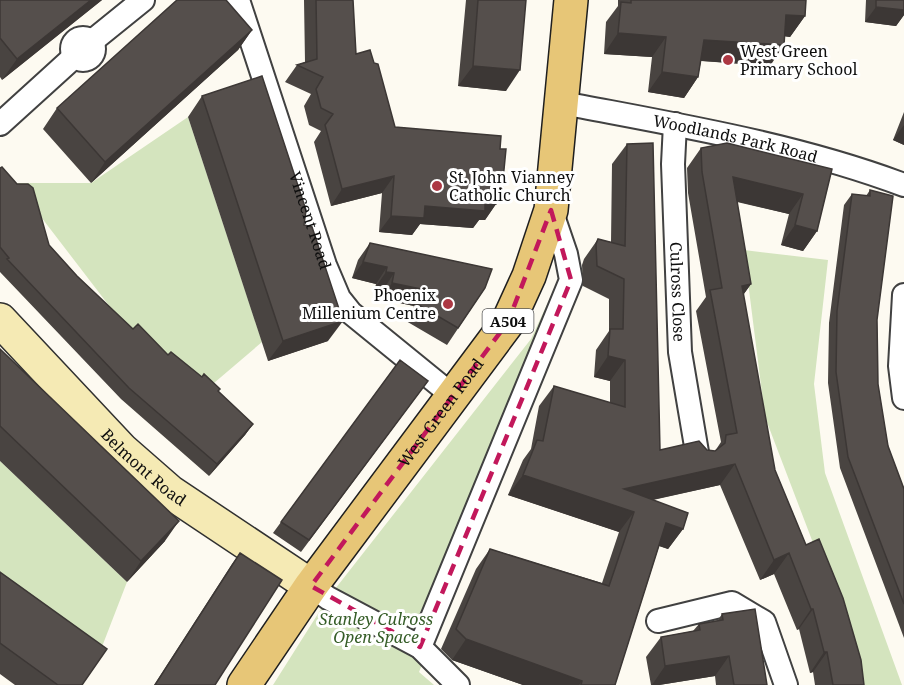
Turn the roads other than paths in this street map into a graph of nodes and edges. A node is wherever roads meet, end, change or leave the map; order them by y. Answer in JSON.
{"nodes":[{"id":1,"x":143,"y":0,"type":"edge"},
{"id":2,"x":238,"y":0,"type":"edge"},
{"id":3,"x":571,"y":0,"type":"edge"},
{"id":4,"x":563,"y":103,"type":"junction"},
{"id":5,"x":0,"y":124,"type":"edge"},
{"id":6,"x":675,"y":124,"type":"junction"},
{"id":7,"x":904,"y":185,"type":"edge"},
{"id":8,"x":551,"y":210,"type":"junction"},
{"id":9,"x":904,"y":295,"type":"edge"},
{"id":10,"x":0,"y":320,"type":"edge"},
{"id":11,"x":453,"y":396,"type":"junction"},
{"id":12,"x":904,"y":398,"type":"edge"},
{"id":13,"x":698,"y":458,"type":"edge"},
{"id":14,"x":311,"y":586,"type":"junction"},
{"id":15,"x":658,"y":621,"type":"dead end"},
{"id":16,"x":420,"y":647,"type":"junction"},
{"id":17,"x":244,"y":685,"type":"edge"},
{"id":18,"x":458,"y":685,"type":"edge"},
{"id":19,"x":786,"y":685,"type":"edge"}],
"edges":[{"from":1,"to":5,"type":"street"},
{"from":2,"to":11,"type":"street","name":"Vincent Road"},
{"from":3,"to":4,"type":"main road","name":"West Green Road","number":"A504"},
{"from":4,"to":6,"type":"street","name":"Woodlands Park Road"},
{"from":4,"to":8,"type":"main road","name":"West Green Road","number":"A504"},
{"from":6,"to":7,"type":"street","name":"Woodlands Park Road"},
{"from":6,"to":13,"type":"street","name":"Culross Close"},
{"from":8,"to":11,"type":"main road","name":"West Green Road","number":"A504"},
{"from":8,"to":16,"type":"street"},
{"from":9,"to":12,"type":"street"},
{"from":10,"to":14,"type":"main road","name":"Belmont Road"},
{"from":11,"to":14,"type":"main road","name":"West Green Road","number":"A504"},
{"from":14,"to":16,"type":"street"},
{"from":14,"to":17,"type":"main road","name":"West Green Road","number":"A504"},
{"from":15,"to":19,"type":"street"},
{"from":16,"to":18,"type":"street"}]}
